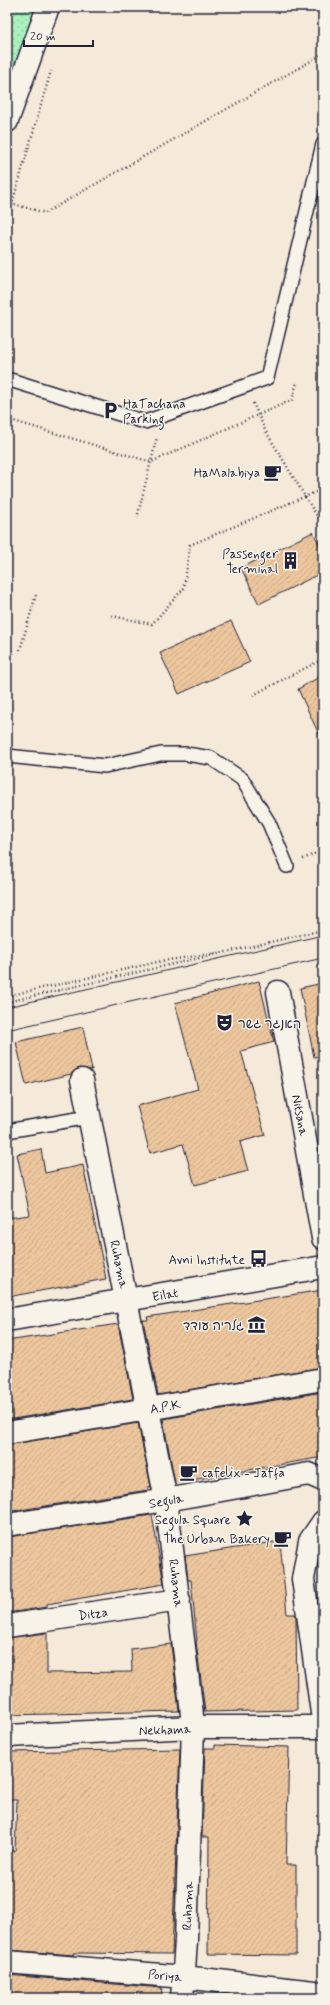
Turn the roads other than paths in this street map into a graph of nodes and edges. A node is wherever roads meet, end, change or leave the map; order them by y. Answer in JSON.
{"nodes":[{"id":1,"x":48,"y":7,"type":"edge"},
{"id":2,"x":7,"y":121,"type":"edge"},
{"id":3,"x":323,"y":144,"type":"edge"},
{"id":4,"x":7,"y":379,"type":"edge"},
{"id":5,"x":7,"y":756,"type":"edge"},
{"id":6,"x":287,"y":866,"type":"dead end"},
{"id":7,"x":278,"y":992,"type":"dead end"},
{"id":8,"x":82,"y":1080,"type":"dead end"},
{"id":9,"x":89,"y":1117,"type":"junction"},
{"id":10,"x":7,"y":1131,"type":"edge"},
{"id":11,"x":323,"y":1238,"type":"edge"},
{"id":12,"x":323,"y":1267,"type":"edge"},
{"id":13,"x":127,"y":1300,"type":"junction"},
{"id":14,"x":7,"y":1320,"type":"edge"},
{"id":15,"x":323,"y":1379,"type":"edge"},
{"id":16,"x":148,"y":1409,"type":"junction"},
{"id":17,"x":7,"y":1433,"type":"edge"},
{"id":18,"x":323,"y":1480,"type":"edge"},
{"id":19,"x":166,"y":1500,"type":"junction"},
{"id":20,"x":323,"y":1522,"type":"edge"},
{"id":21,"x":7,"y":1525,"type":"edge"},
{"id":22,"x":179,"y":1600,"type":"junction"},
{"id":23,"x":7,"y":1626,"type":"edge"},
{"id":24,"x":323,"y":1720,"type":"edge"},
{"id":25,"x":193,"y":1727,"type":"junction"},
{"id":26,"x":323,"y":1727,"type":"edge"},
{"id":27,"x":7,"y":1736,"type":"edge"},
{"id":28,"x":7,"y":1962,"type":"edge"},
{"id":29,"x":183,"y":1987,"type":"edge"},
{"id":30,"x":323,"y":1993,"type":"edge"}],
"edges":[{"from":1,"to":2,"type":"street"},
{"from":3,"to":4,"type":"lane"},
{"from":5,"to":6,"type":"lane"},
{"from":7,"to":11,"type":"street","name":"Nitsana"},
{"from":8,"to":9,"type":"street","name":"Ruhama"},
{"from":9,"to":10,"type":"lane"},
{"from":9,"to":13,"type":"street","name":"Ruhama"},
{"from":12,"to":13,"type":"street","name":"Eilat"},
{"from":13,"to":14,"type":"street","name":"Eilat"},
{"from":13,"to":16,"type":"street","name":"Ruhama"},
{"from":15,"to":16,"type":"street","name":"A.P.K"},
{"from":16,"to":17,"type":"street","name":"A.P.K"},
{"from":16,"to":19,"type":"street","name":"Ruhama"},
{"from":18,"to":19,"type":"street","name":"Segula"},
{"from":19,"to":21,"type":"street","name":"Segula"},
{"from":19,"to":22,"type":"street","name":"Ruhama"},
{"from":20,"to":24,"type":"street"},
{"from":22,"to":23,"type":"street","name":"Ditza"},
{"from":22,"to":25,"type":"street","name":"Ruhama"},
{"from":25,"to":26,"type":"street","name":"Nekhama"},
{"from":25,"to":27,"type":"street","name":"Nekhama"},
{"from":25,"to":29,"type":"street","name":"Ruhama"},
{"from":28,"to":29,"type":"street","name":"Poriya"},
{"from":29,"to":30,"type":"street","name":"Poriya"}]}
